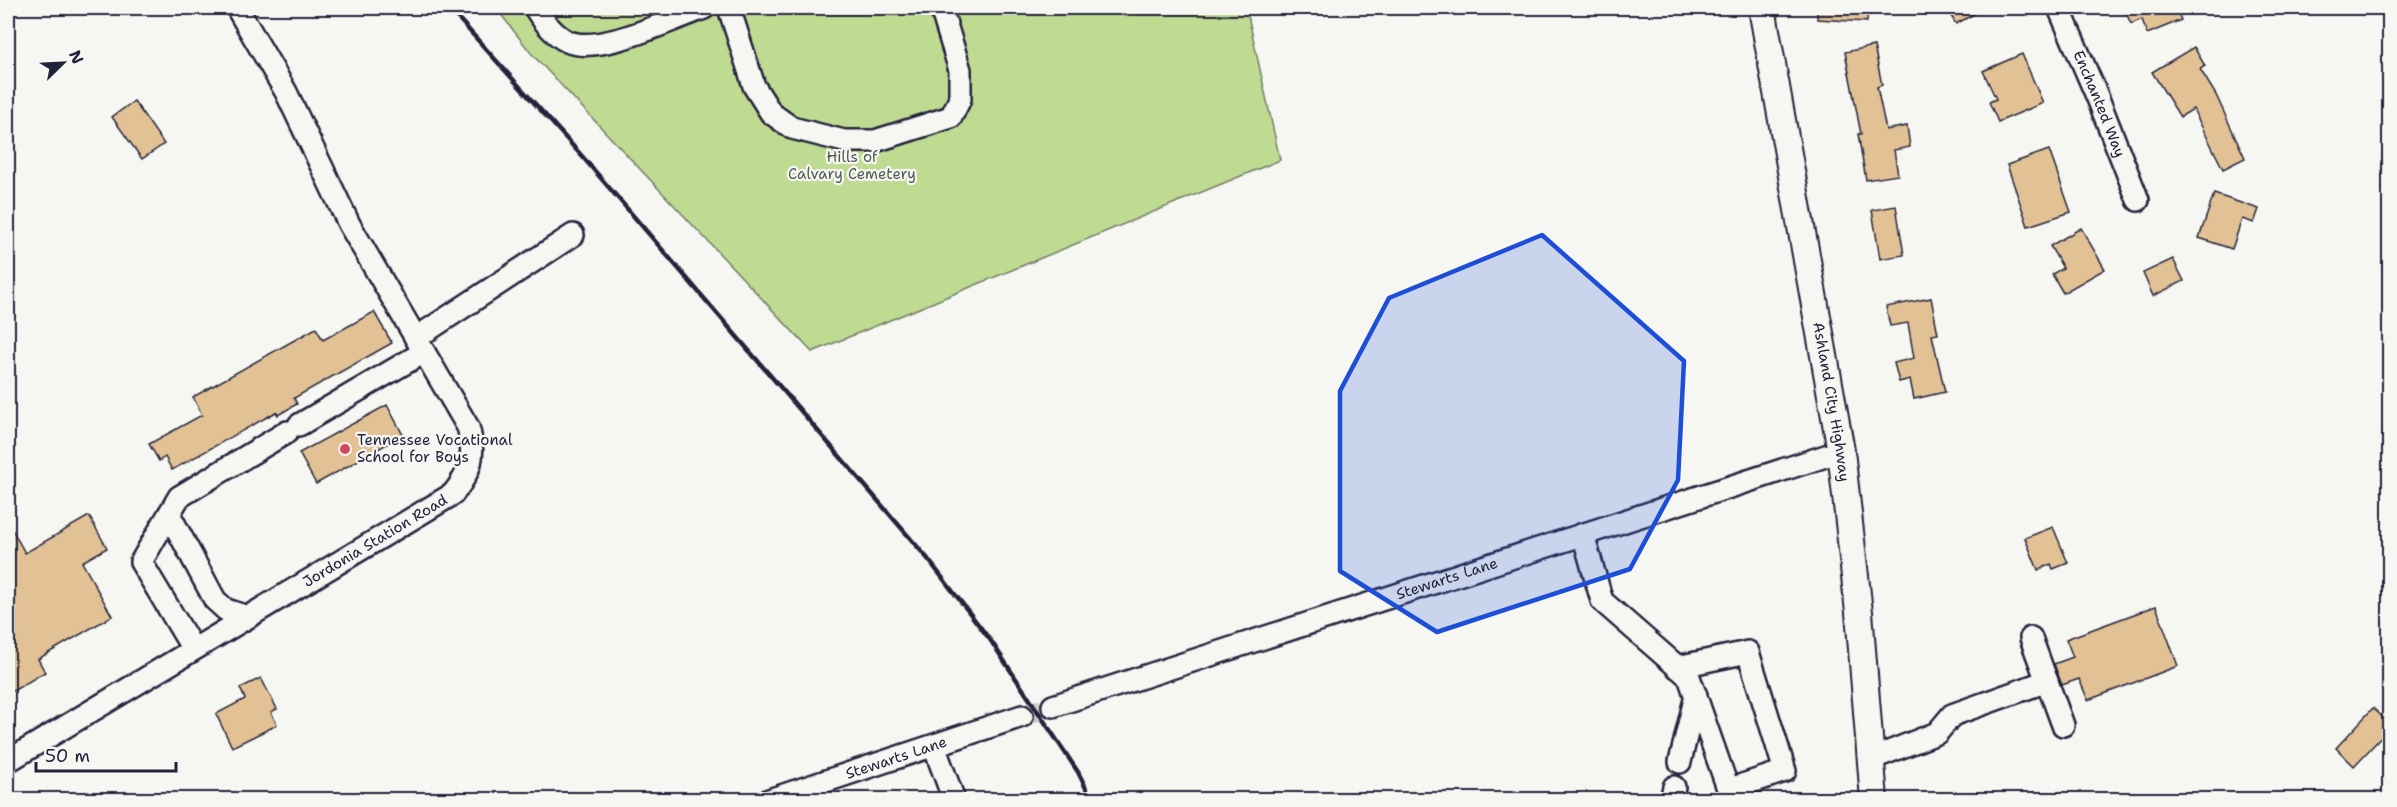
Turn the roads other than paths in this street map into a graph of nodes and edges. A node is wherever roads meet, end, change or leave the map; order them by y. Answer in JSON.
{"nodes":[{"id":1,"x":237,"y":8,"type":"edge"},
{"id":2,"x":535,"y":8,"type":"edge"},
{"id":3,"x":704,"y":8,"type":"edge"},
{"id":4,"x":729,"y":8,"type":"edge"},
{"id":5,"x":940,"y":8,"type":"edge"},
{"id":6,"x":1762,"y":8,"type":"edge"},
{"id":7,"x":2059,"y":8,"type":"edge"},
{"id":8,"x":2138,"y":200,"type":"dead end"},
{"id":9,"x":573,"y":235,"type":"dead end"},
{"id":10,"x":420,"y":345,"type":"junction"},
{"id":11,"x":1841,"y":451,"type":"junction"},
{"id":12,"x":169,"y":514,"type":"junction"},
{"id":13,"x":1583,"y":534,"type":"junction"},
{"id":14,"x":248,"y":616,"type":"junction"},
{"id":15,"x":2031,"y":639,"type":"dead end"},
{"id":16,"x":193,"y":649,"type":"junction"},
{"id":17,"x":1677,"y":667,"type":"junction"},
{"id":18,"x":2047,"y":681,"type":"junction"},
{"id":19,"x":1695,"y":695,"type":"junction"},
{"id":20,"x":1053,"y":706,"type":"tunnel mouth"},
{"id":21,"x":1022,"y":716,"type":"tunnel mouth"},
{"id":22,"x":2063,"y":725,"type":"dead end"},
{"id":23,"x":934,"y":746,"type":"junction"},
{"id":24,"x":1870,"y":759,"type":"junction"},
{"id":25,"x":8,"y":761,"type":"edge"},
{"id":26,"x":1680,"y":762,"type":"dead end"},
{"id":27,"x":1731,"y":794,"type":"edge"},
{"id":28,"x":768,"y":800,"type":"edge"},
{"id":29,"x":954,"y":800,"type":"edge"},
{"id":30,"x":1874,"y":800,"type":"edge"}],
"edges":[{"from":1,"to":10,"type":"street","name":"Jordonia Station Road"},
{"from":2,"to":3,"type":"street"},
{"from":4,"to":5,"type":"street"},
{"from":6,"to":11,"type":"main road","name":"Ashland City Highway"},
{"from":7,"to":8,"type":"street","name":"Enchanted Way"},
{"from":9,"to":10,"type":"street"},
{"from":10,"to":12,"type":"street"},
{"from":10,"to":14,"type":"street","name":"Jordonia Station Road"},
{"from":11,"to":13,"type":"street","name":"Stewarts Lane"},
{"from":11,"to":24,"type":"main road","name":"Ashland City Highway"},
{"from":12,"to":14,"type":"street"},
{"from":12,"to":16,"type":"street"},
{"from":13,"to":17,"type":"street"},
{"from":13,"to":20,"type":"street","name":"Stewarts Lane"},
{"from":14,"to":16,"type":"street","name":"Jordonia Station Road"},
{"from":15,"to":18,"type":"street"},
{"from":16,"to":25,"type":"street","name":"Jordonia Station Road"},
{"from":17,"to":19,"type":"street"},
{"from":17,"to":27,"type":"street"},
{"from":18,"to":22,"type":"street"},
{"from":18,"to":24,"type":"street"},
{"from":19,"to":26,"type":"street"},
{"from":19,"to":27,"type":"street"},
{"from":21,"to":23,"type":"street","name":"Stewarts Lane"},
{"from":23,"to":28,"type":"street","name":"Stewarts Lane"},
{"from":23,"to":29,"type":"street"},
{"from":24,"to":30,"type":"main road","name":"Ashland City Highway"}]}
